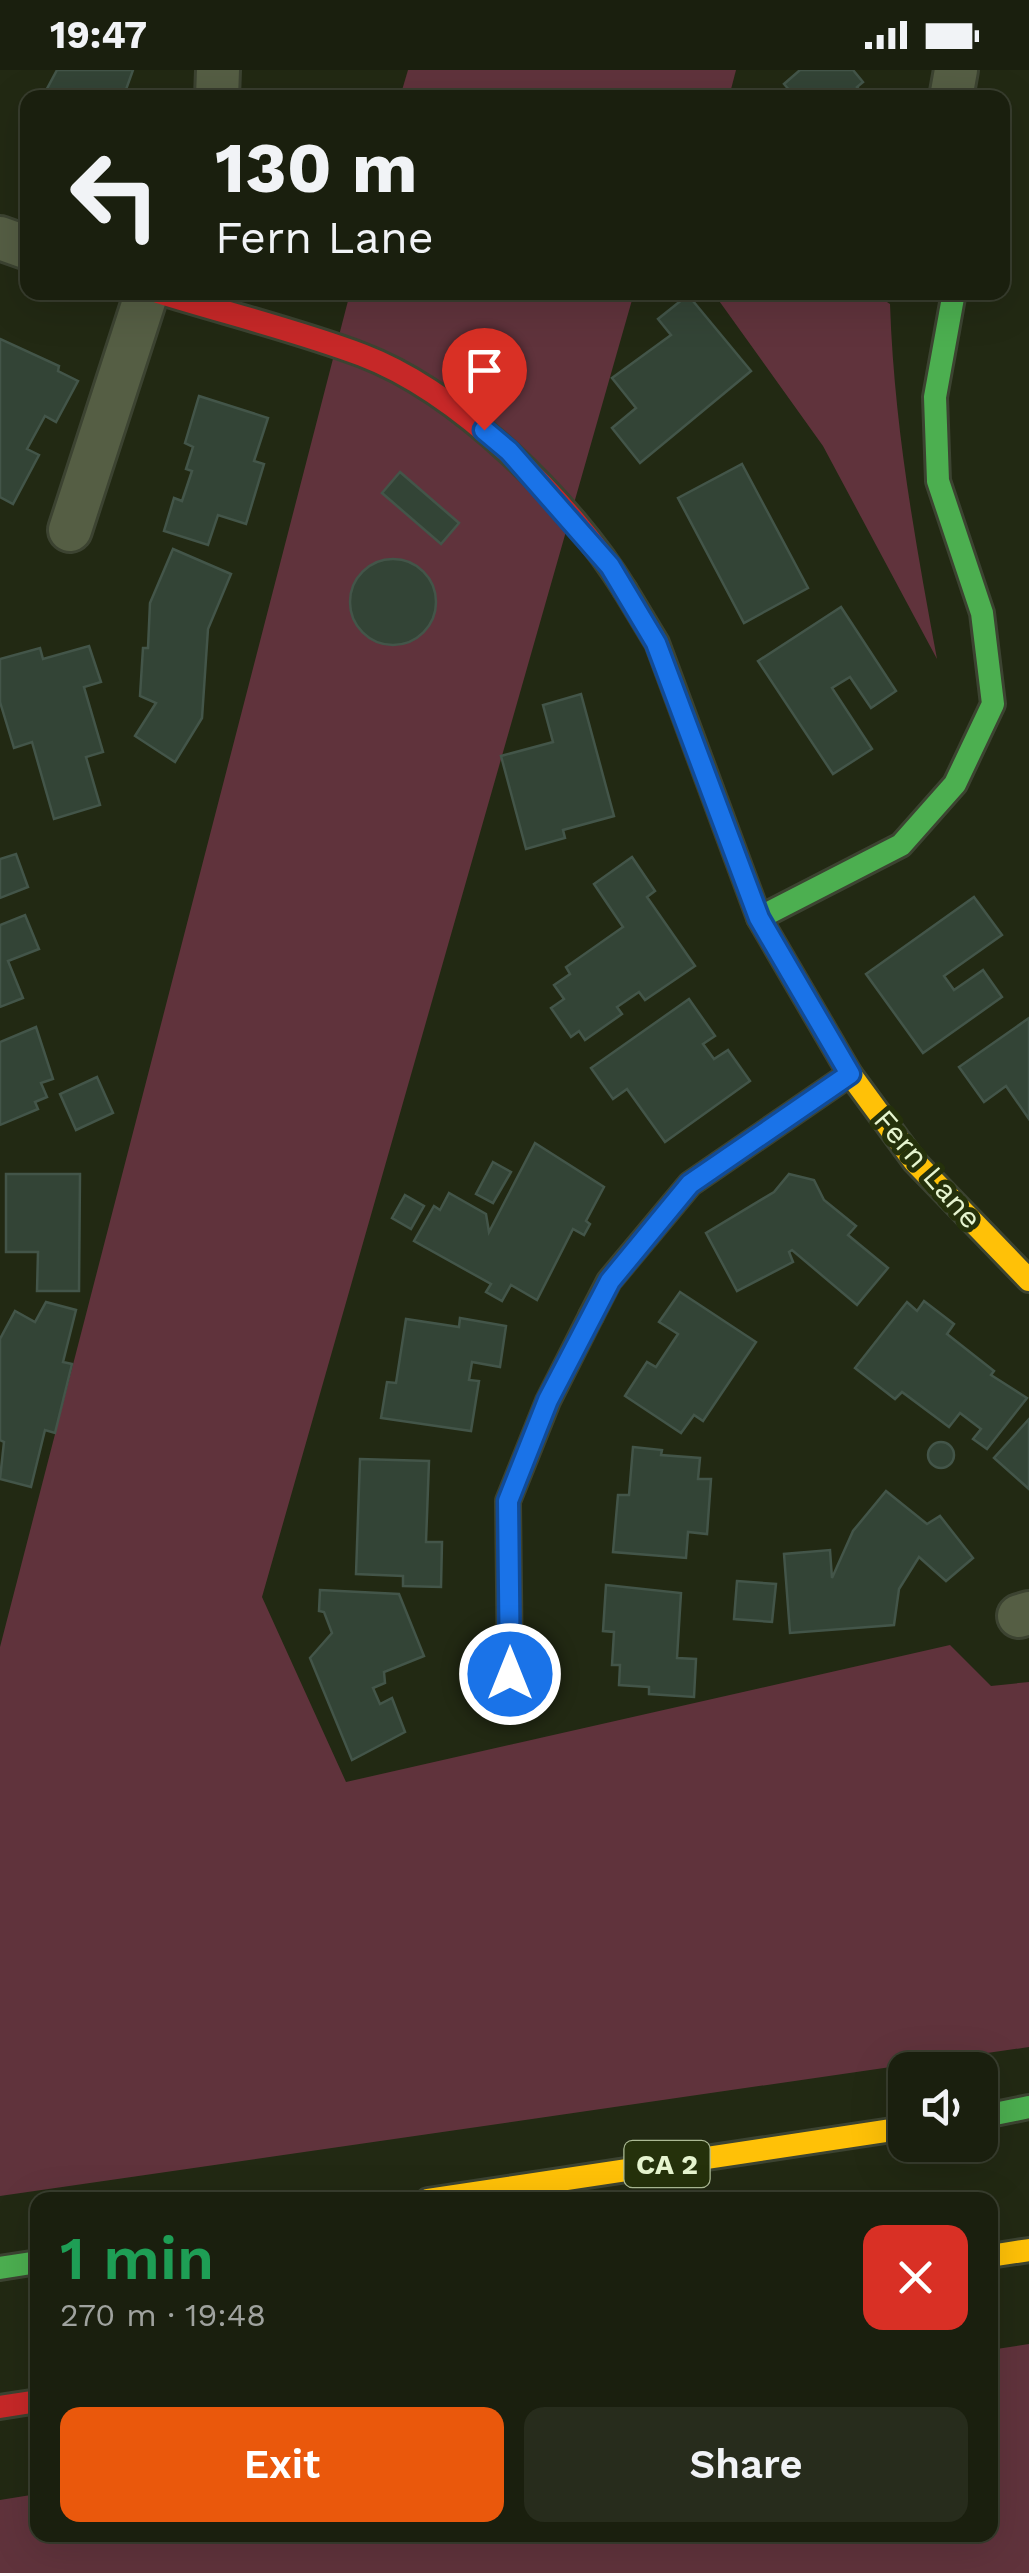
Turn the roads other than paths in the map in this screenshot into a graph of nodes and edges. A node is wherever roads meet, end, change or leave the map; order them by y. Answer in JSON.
{"nodes":[{"id":1,"x":144,"y":300,"type":"edge"},
{"id":2,"x":184,"y":300,"type":"edge"},
{"id":3,"x":953,"y":300,"type":"edge"},
{"id":4,"x":70,"y":530,"type":"dead end"},
{"id":5,"x":759,"y":918,"type":"junction"},
{"id":6,"x":850,"y":1074,"type":"junction"},
{"id":7,"x":1029,"y":1280,"type":"edge"},
{"id":8,"x":510,"y":1674,"type":"dead end"},
{"id":9,"x":1029,"y":2107,"type":"edge"},
{"id":10,"x":998,"y":2113,"type":"edge"},
{"id":11,"x":888,"y":2131,"type":"edge"},
{"id":12,"x":481,"y":2192,"type":"edge"},
{"id":13,"x":1029,"y":2250,"type":"edge"},
{"id":14,"x":998,"y":2255,"type":"edge"},
{"id":15,"x":30,"y":2263,"type":"edge"},
{"id":16,"x":0,"y":2268,"type":"edge"},
{"id":17,"x":30,"y":2402,"type":"edge"},
{"id":18,"x":0,"y":2406,"type":"edge"}],
"edges":[{"from":1,"to":4,"type":"street"},
{"from":2,"to":5,"type":"main road","name":"Fern Lane"},
{"from":3,"to":5,"type":"main road"},
{"from":5,"to":6,"type":"main road","name":"Fern Lane"},
{"from":6,"to":7,"type":"main road","name":"Fern Lane"},
{"from":6,"to":8,"type":"main road"},
{"from":9,"to":10,"type":"main road"},
{"from":11,"to":12,"type":"main road","number":"CA 2"},
{"from":13,"to":14,"type":"main road"},
{"from":15,"to":16,"type":"main road"},
{"from":17,"to":18,"type":"main road"}]}
